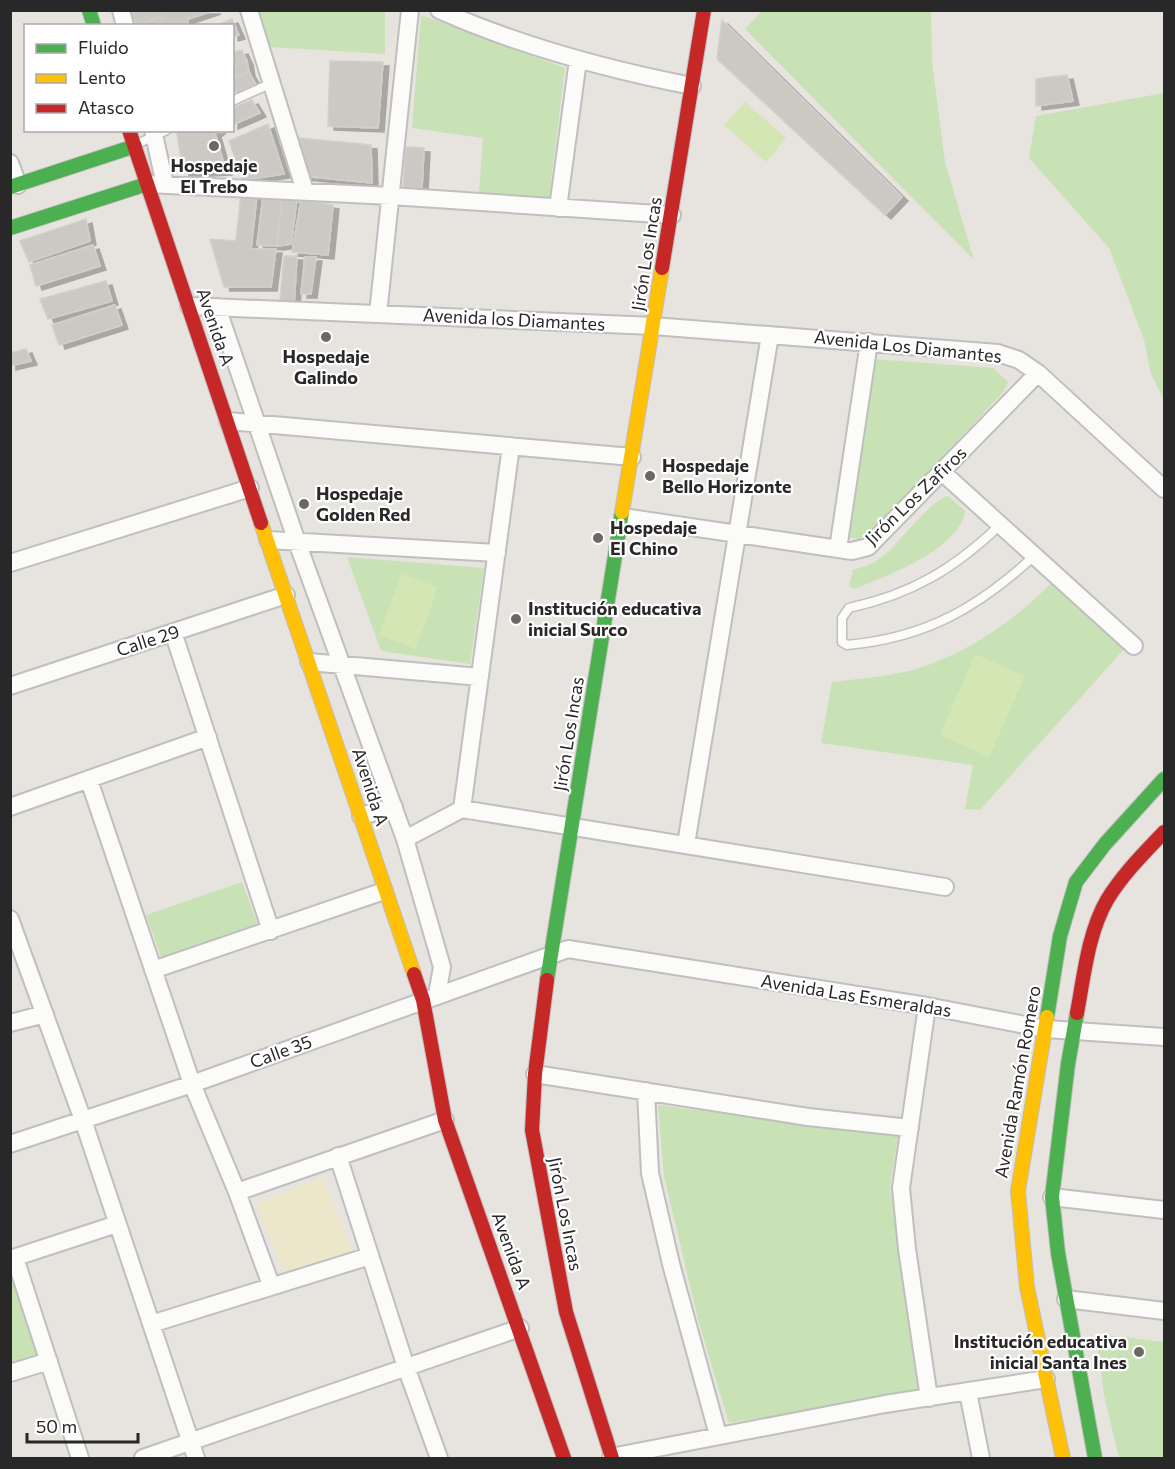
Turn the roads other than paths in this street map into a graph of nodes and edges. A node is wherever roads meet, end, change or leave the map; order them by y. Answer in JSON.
{"nodes":[{"id":1,"x":249,"y":10,"type":"edge"},
{"id":2,"x":410,"y":10,"type":"edge"},
{"id":3,"x":439,"y":10,"type":"edge"},
{"id":4,"x":705,"y":10,"type":"edge"},
{"id":5,"x":578,"y":60,"type":"junction"},
{"id":6,"x":272,"y":82,"type":"junction"},
{"id":7,"x":692,"y":86,"type":"junction"},
{"id":8,"x":234,"y":100,"type":"edge"},
{"id":9,"x":130,"y":132,"type":"edge"},
{"id":10,"x":158,"y":132,"type":"edge"},
{"id":11,"x":135,"y":146,"type":"junction"},
{"id":12,"x":10,"y":164,"type":"edge"},
{"id":13,"x":147,"y":184,"type":"junction"},
{"id":14,"x":165,"y":184,"type":"junction"},
{"id":15,"x":14,"y":186,"type":"edge"},
{"id":16,"x":305,"y":191,"type":"junction"},
{"id":17,"x":391,"y":196,"type":"junction"},
{"id":18,"x":558,"y":208,"type":"junction"},
{"id":19,"x":672,"y":215,"type":"junction"},
{"id":20,"x":10,"y":228,"type":"edge"},
{"id":21,"x":189,"y":306,"type":"junction"},
{"id":22,"x":217,"y":307,"type":"junction"},
{"id":23,"x":383,"y":315,"type":"junction"},
{"id":24,"x":646,"y":326,"type":"junction"},
{"id":25,"x":770,"y":334,"type":"junction"},
{"id":26,"x":869,"y":342,"type":"junction"},
{"id":27,"x":1038,"y":373,"type":"junction"},
{"id":28,"x":228,"y":421,"type":"junction"},
{"id":29,"x":258,"y":424,"type":"junction"},
{"id":30,"x":511,"y":446,"type":"junction"},
{"id":31,"x":632,"y":457,"type":"junction"},
{"id":32,"x":942,"y":472,"type":"junction"},
{"id":33,"x":250,"y":488,"type":"junction"},
{"id":34,"x":1164,"y":489,"type":"edge"},
{"id":35,"x":622,"y":517,"type":"junction"},
{"id":36,"x":1000,"y":525,"type":"junction"},
{"id":37,"x":736,"y":534,"type":"junction"},
{"id":38,"x":268,"y":540,"type":"junction"},
{"id":39,"x":297,"y":542,"type":"junction"},
{"id":40,"x":838,"y":549,"type":"junction"},
{"id":41,"x":497,"y":553,"type":"junction"},
{"id":42,"x":1034,"y":556,"type":"junction"},
{"id":43,"x":10,"y":563,"type":"edge"},
{"id":44,"x":286,"y":595,"type":"junction"},
{"id":45,"x":173,"y":632,"type":"junction"},
{"id":46,"x":1134,"y":646,"type":"dead end"},
{"id":47,"x":309,"y":662,"type":"junction"},
{"id":48,"x":343,"y":664,"type":"junction"},
{"id":49,"x":480,"y":677,"type":"junction"},
{"id":50,"x":10,"y":686,"type":"edge"},
{"id":51,"x":208,"y":737,"type":"junction"},
{"id":52,"x":1164,"y":779,"type":"edge"},
{"id":53,"x":88,"y":780,"type":"junction"},
{"id":54,"x":10,"y":807,"type":"edge"},
{"id":55,"x":394,"y":807,"type":"junction"},
{"id":56,"x":462,"y":809,"type":"junction"},
{"id":57,"x":361,"y":816,"type":"junction"},
{"id":58,"x":573,"y":825,"type":"junction"},
{"id":59,"x":1164,"y":832,"type":"edge"},
{"id":60,"x":405,"y":839,"type":"junction"},
{"id":61,"x":686,"y":844,"type":"junction"},
{"id":62,"x":945,"y":887,"type":"dead end"},
{"id":63,"x":384,"y":891,"type":"junction"},
{"id":64,"x":10,"y":919,"type":"edge"},
{"id":65,"x":272,"y":931,"type":"junction"},
{"id":66,"x":550,"y":955,"type":"junction"},
{"id":67,"x":153,"y":970,"type":"junction"},
{"id":68,"x":430,"y":997,"type":"junction"},
{"id":69,"x":927,"y":1006,"type":"junction"},
{"id":70,"x":45,"y":1014,"type":"junction"},
{"id":71,"x":10,"y":1023,"type":"edge"},
{"id":72,"x":1046,"y":1029,"type":"junction"},
{"id":73,"x":1075,"y":1030,"type":"junction"},
{"id":74,"x":1164,"y":1037,"type":"edge"},
{"id":75,"x":535,"y":1074,"type":"junction"},
{"id":76,"x":192,"y":1084,"type":"junction"},
{"id":77,"x":646,"y":1091,"type":"junction"},
{"id":78,"x":83,"y":1120,"type":"junction"},
{"id":79,"x":445,"y":1120,"type":"junction"},
{"id":80,"x":910,"y":1128,"type":"junction"},
{"id":81,"x":10,"y":1144,"type":"edge"},
{"id":82,"x":338,"y":1156,"type":"junction"},
{"id":83,"x":237,"y":1192,"type":"junction"},
{"id":84,"x":1052,"y":1197,"type":"junction"},
{"id":85,"x":1164,"y":1210,"type":"edge"},
{"id":86,"x":117,"y":1224,"type":"junction"},
{"id":87,"x":370,"y":1256,"type":"junction"},
{"id":88,"x":13,"y":1259,"type":"edge"},
{"id":89,"x":271,"y":1285,"type":"junction"},
{"id":90,"x":1066,"y":1299,"type":"junction"},
{"id":91,"x":1164,"y":1311,"type":"edge"},
{"id":92,"x":151,"y":1324,"type":"junction"},
{"id":93,"x":520,"y":1328,"type":"junction"},
{"id":94,"x":49,"y":1361,"type":"junction"},
{"id":95,"x":406,"y":1367,"type":"junction"},
{"id":96,"x":10,"y":1373,"type":"edge"},
{"id":97,"x":1046,"y":1379,"type":"junction"},
{"id":98,"x":968,"y":1392,"type":"junction"},
{"id":99,"x":929,"y":1398,"type":"junction"},
{"id":100,"x":718,"y":1435,"type":"junction"},
{"id":101,"x":191,"y":1442,"type":"junction"},
{"id":102,"x":80,"y":1458,"type":"edge"},
{"id":103,"x":143,"y":1458,"type":"edge"},
{"id":104,"x":196,"y":1458,"type":"edge"},
{"id":105,"x":439,"y":1458,"type":"edge"},
{"id":106,"x":564,"y":1458,"type":"edge"},
{"id":107,"x":611,"y":1458,"type":"edge"},
{"id":108,"x":981,"y":1458,"type":"edge"},
{"id":109,"x":1063,"y":1458,"type":"edge"},
{"id":110,"x":1095,"y":1458,"type":"edge"}],
"edges":[{"from":1,"to":6,"type":"street"},
{"from":2,"to":17,"type":"street"},
{"from":3,"to":5,"type":"street"},
{"from":4,"to":7,"type":"street","name":"Jirón Los Incas"},
{"from":5,"to":7,"type":"street"},
{"from":5,"to":18,"type":"street"},
{"from":6,"to":8,"type":"lane"},
{"from":6,"to":16,"type":"street"},
{"from":7,"to":19,"type":"street","name":"Jirón Los Incas"},
{"from":9,"to":11,"type":"street","name":"Avenida A"},
{"from":10,"to":11,"type":"lane"},
{"from":10,"to":14,"type":"street"},
{"from":11,"to":13,"type":"street","name":"Avenida A"},
{"from":11,"to":15,"type":"street"},
{"from":12,"to":15,"type":"street"},
{"from":13,"to":14,"type":"street"},
{"from":13,"to":20,"type":"street"},
{"from":13,"to":21,"type":"street","name":"Avenida A"},
{"from":14,"to":16,"type":"street"},
{"from":16,"to":17,"type":"street"},
{"from":17,"to":18,"type":"street"},
{"from":17,"to":23,"type":"street"},
{"from":18,"to":19,"type":"street"},
{"from":19,"to":24,"type":"street","name":"Jirón Los Incas"},
{"from":21,"to":22,"type":"street"},
{"from":21,"to":28,"type":"street","name":"Avenida A"},
{"from":22,"to":23,"type":"street"},
{"from":22,"to":29,"type":"street"},
{"from":23,"to":24,"type":"street","name":"Avenida los Diamantes"},
{"from":24,"to":25,"type":"street","name":"Avenida Los Diamantes"},
{"from":24,"to":31,"type":"street","name":"Jirón Los Incas"},
{"from":25,"to":26,"type":"street","name":"Avenida Los Diamantes"},
{"from":25,"to":37,"type":"street"},
{"from":26,"to":27,"type":"street","name":"Avenida Los Diamantes"},
{"from":26,"to":40,"type":"street"},
{"from":27,"to":32,"type":"street","name":"Jirón Los Zafiros"},
{"from":27,"to":34,"type":"street","name":"Avenida Los Diamantes"},
{"from":28,"to":29,"type":"street"},
{"from":28,"to":33,"type":"street","name":"Avenida A"},
{"from":29,"to":30,"type":"street"},
{"from":29,"to":39,"type":"street"},
{"from":30,"to":31,"type":"street"},
{"from":30,"to":41,"type":"street"},
{"from":31,"to":35,"type":"street","name":"Jirón Los Incas"},
{"from":32,"to":36,"type":"street"},
{"from":32,"to":40,"type":"street","name":"Jirón Los Zafiros"},
{"from":33,"to":38,"type":"street","name":"Avenida A"},
{"from":33,"to":43,"type":"street"},
{"from":35,"to":37,"type":"street","name":"Jirón Los Zafiros"},
{"from":35,"to":58,"type":"street","name":"Jirón Los Incas"},
{"from":36,"to":42,"type":"street"},
{"from":36,"to":42,"type":"lane"},
{"from":37,"to":40,"type":"street","name":"Jirón Los Zafiros"},
{"from":37,"to":61,"type":"street"},
{"from":38,"to":39,"type":"street"},
{"from":38,"to":44,"type":"street","name":"Avenida A"},
{"from":39,"to":41,"type":"street"},
{"from":39,"to":48,"type":"street"},
{"from":41,"to":49,"type":"street"},
{"from":42,"to":46,"type":"street"},
{"from":44,"to":45,"type":"street","name":"Calle 29"},
{"from":44,"to":47,"type":"street","name":"Avenida A"},
{"from":45,"to":50,"type":"street","name":"Calle 29"},
{"from":45,"to":51,"type":"street"},
{"from":47,"to":48,"type":"street"},
{"from":47,"to":57,"type":"street","name":"Avenida A"},
{"from":48,"to":49,"type":"street"},
{"from":48,"to":55,"type":"street"},
{"from":49,"to":56,"type":"street"},
{"from":51,"to":53,"type":"street"},
{"from":51,"to":65,"type":"street"},
{"from":52,"to":72,"type":"street","name":"Avenida Ramón Romero"},
{"from":53,"to":54,"type":"street"},
{"from":53,"to":67,"type":"street"},
{"from":55,"to":57,"type":"street"},
{"from":55,"to":60,"type":"street"},
{"from":56,"to":58,"type":"street"},
{"from":56,"to":60,"type":"street"},
{"from":57,"to":63,"type":"street","name":"Avenida A"},
{"from":58,"to":61,"type":"street"},
{"from":58,"to":66,"type":"street","name":"Jirón Los Incas"},
{"from":59,"to":73,"type":"street"},
{"from":60,"to":68,"type":"street"},
{"from":61,"to":62,"type":"street"},
{"from":63,"to":65,"type":"street"},
{"from":63,"to":68,"type":"street","name":"Avenida A"},
{"from":64,"to":70,"type":"street"},
{"from":65,"to":67,"type":"street"},
{"from":66,"to":68,"type":"street","name":"Calle 35"},
{"from":66,"to":69,"type":"street","name":"Avenida Las Esmeraldas"},
{"from":66,"to":75,"type":"street","name":"Jirón Los Incas"},
{"from":67,"to":76,"type":"street"},
{"from":68,"to":76,"type":"street","name":"Calle 35"},
{"from":68,"to":79,"type":"street","name":"Avenida A"},
{"from":69,"to":72,"type":"street","name":"Avenida Las Esmeraldas"},
{"from":69,"to":80,"type":"street"},
{"from":70,"to":71,"type":"street"},
{"from":70,"to":78,"type":"street"},
{"from":72,"to":73,"type":"street","name":"Avenida Las Esmeraldas"},
{"from":72,"to":97,"type":"street","name":"Avenida Ramón Romero"},
{"from":73,"to":74,"type":"street","name":"Avenida Las Esmeraldas"},
{"from":73,"to":84,"type":"street"},
{"from":75,"to":77,"type":"street"},
{"from":75,"to":107,"type":"street","name":"Jirón Los Incas"},
{"from":76,"to":78,"type":"street","name":"Calle 35"},
{"from":76,"to":83,"type":"street"},
{"from":77,"to":80,"type":"street"},
{"from":77,"to":100,"type":"street"},
{"from":78,"to":81,"type":"street","name":"Calle 35"},
{"from":78,"to":86,"type":"street"},
{"from":79,"to":82,"type":"street"},
{"from":79,"to":93,"type":"street","name":"Avenida A"},
{"from":80,"to":99,"type":"street"},
{"from":82,"to":83,"type":"street"},
{"from":82,"to":87,"type":"street"},
{"from":83,"to":89,"type":"street"},
{"from":84,"to":85,"type":"street"},
{"from":84,"to":90,"type":"street"},
{"from":86,"to":88,"type":"street"},
{"from":86,"to":92,"type":"street"},
{"from":87,"to":89,"type":"street"},
{"from":87,"to":95,"type":"street"},
{"from":88,"to":94,"type":"street"},
{"from":89,"to":92,"type":"street"},
{"from":90,"to":91,"type":"street"},
{"from":90,"to":110,"type":"street"},
{"from":92,"to":101,"type":"street"},
{"from":93,"to":95,"type":"street"},
{"from":93,"to":106,"type":"street","name":"Avenida A"},
{"from":94,"to":96,"type":"street"},
{"from":94,"to":102,"type":"street"},
{"from":95,"to":101,"type":"street"},
{"from":95,"to":105,"type":"street"},
{"from":97,"to":98,"type":"street"},
{"from":97,"to":109,"type":"street","name":"Avenida Ramón Romero"},
{"from":98,"to":99,"type":"street"},
{"from":98,"to":108,"type":"street"},
{"from":99,"to":100,"type":"street"},
{"from":100,"to":107,"type":"street"},
{"from":101,"to":103,"type":"street"},
{"from":101,"to":104,"type":"street"}]}
